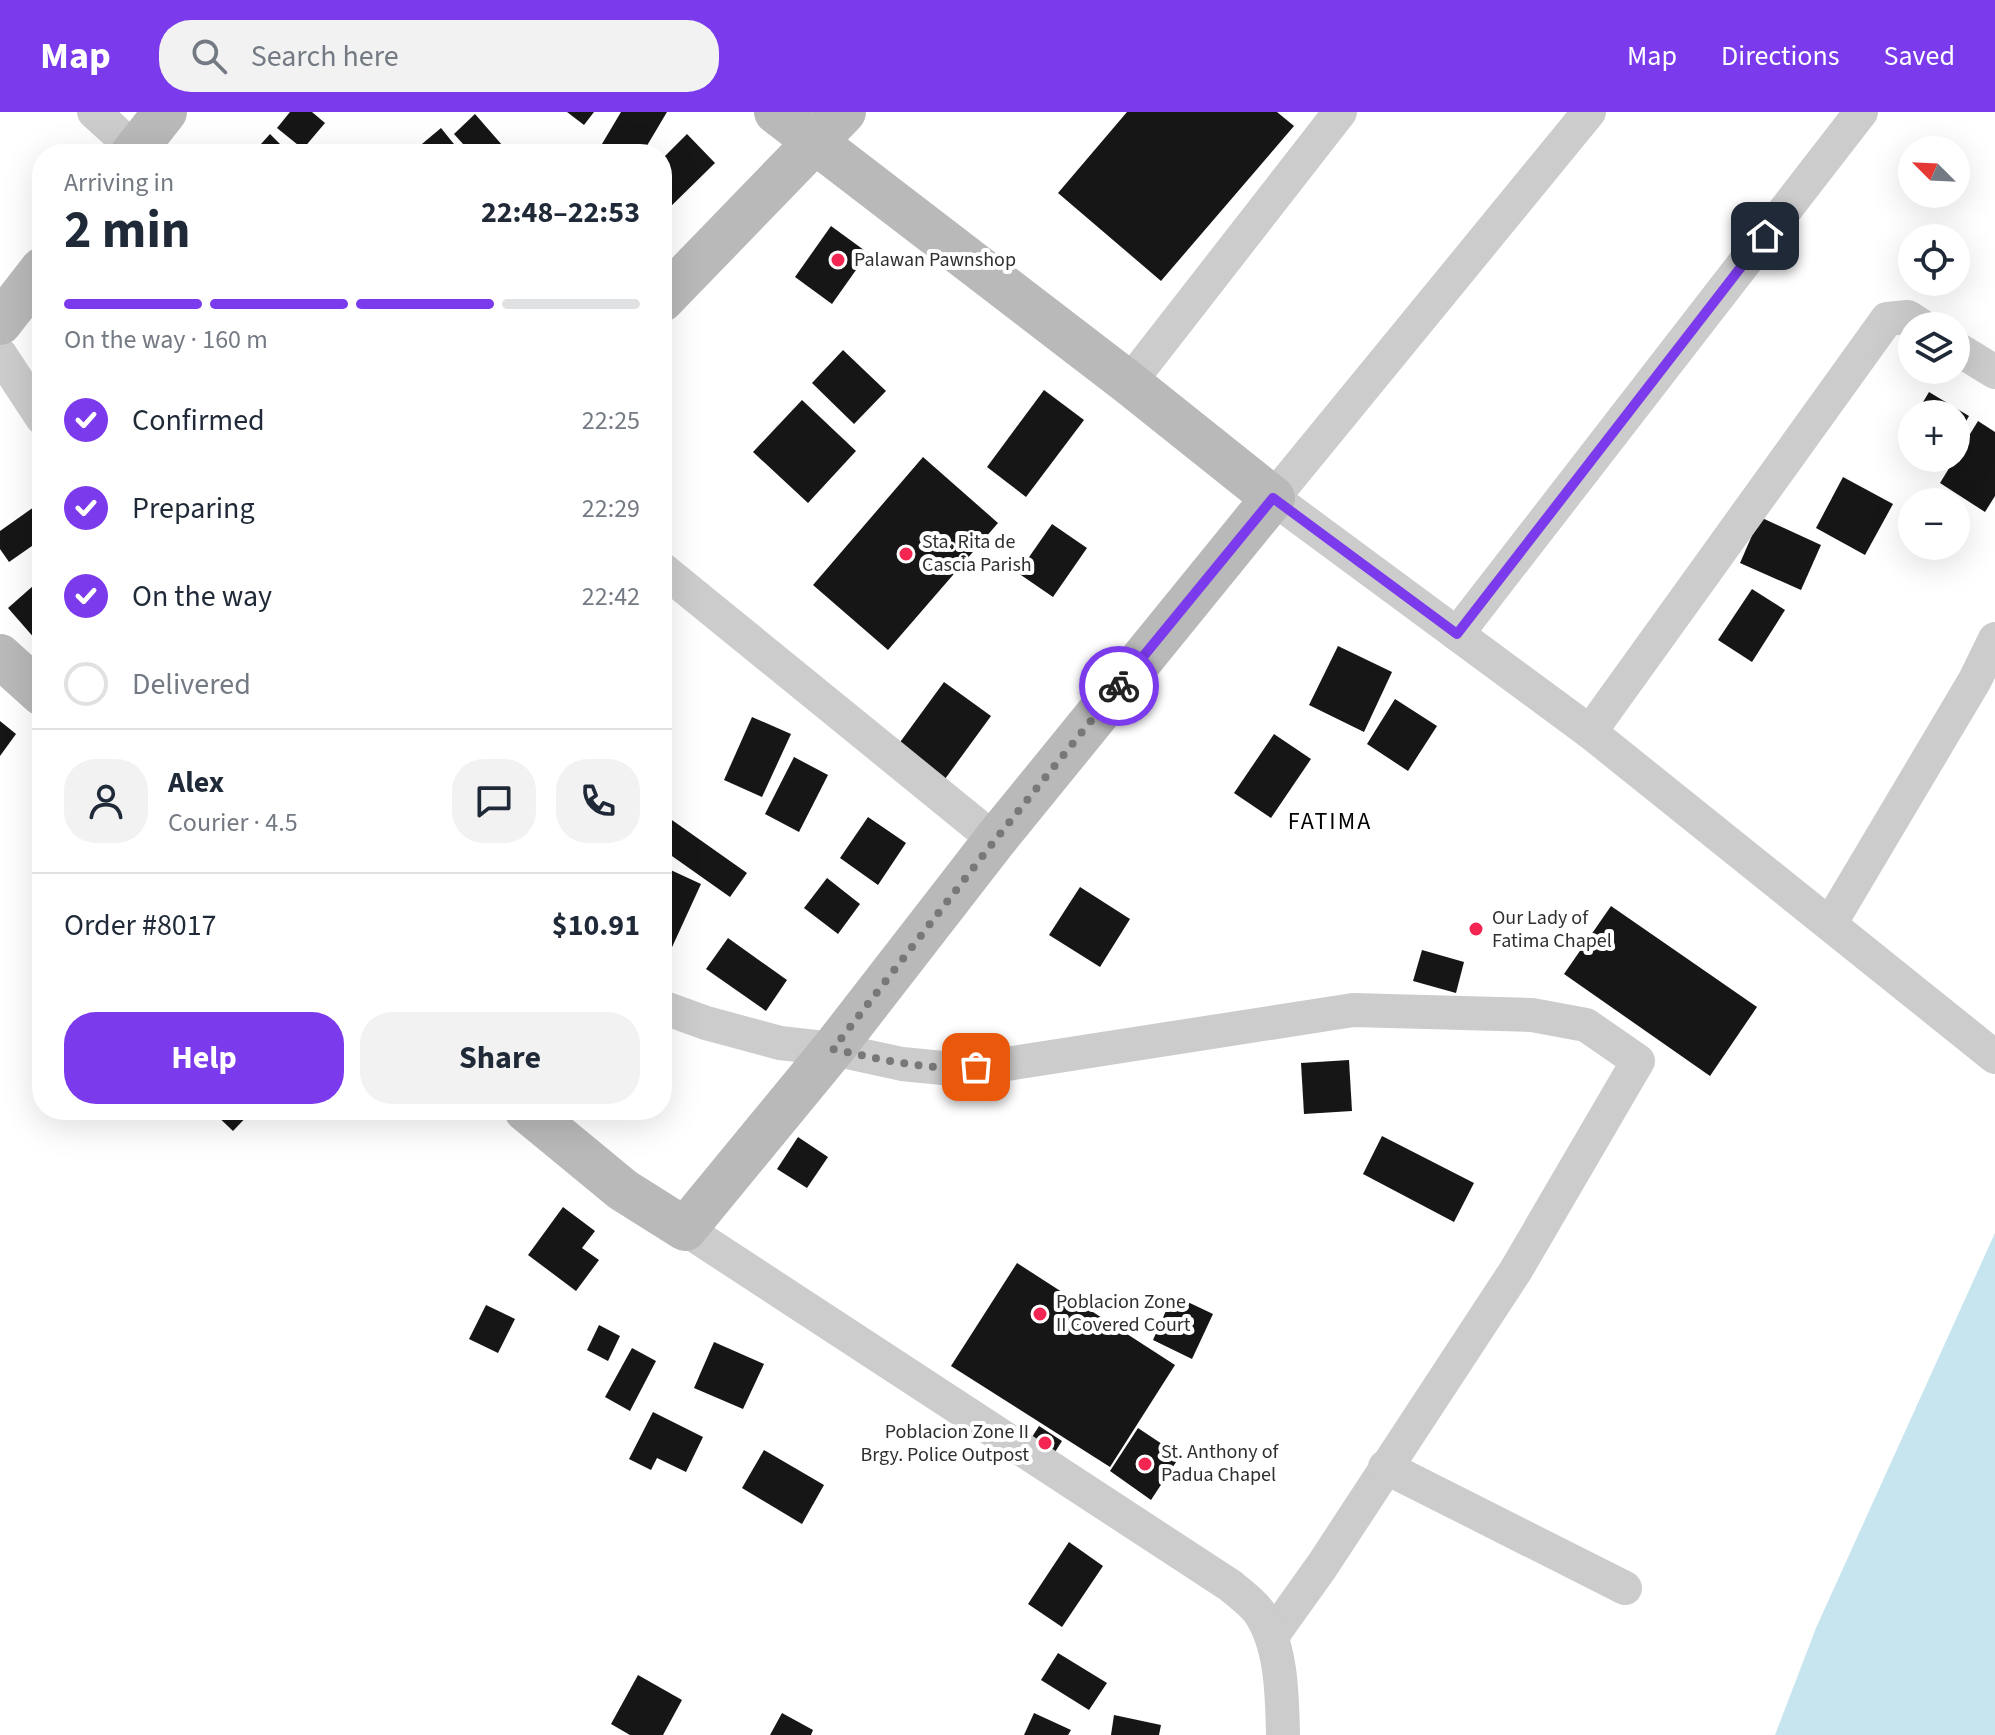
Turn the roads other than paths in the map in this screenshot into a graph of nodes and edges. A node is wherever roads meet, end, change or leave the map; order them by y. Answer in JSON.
{"nodes":[{"id":1,"x":94,"y":112,"type":"edge"},
{"id":2,"x":165,"y":112,"type":"edge"},
{"id":3,"x":776,"y":112,"type":"edge"},
{"id":4,"x":1340,"y":112,"type":"edge"},
{"id":5,"x":1589,"y":112,"type":"edge"},
{"id":6,"x":1861,"y":112,"type":"edge"},
{"id":7,"x":830,"y":128,"type":"edge"},
{"id":8,"x":126,"y":144,"type":"edge"},
{"id":9,"x":142,"y":144,"type":"edge"},
{"id":10,"x":32,"y":282,"type":"edge"},
{"id":11,"x":672,"y":290,"type":"edge"},
{"id":12,"x":1898,"y":318,"type":"edge"},
{"id":13,"x":0,"y":323,"type":"edge"},
{"id":14,"x":0,"y":354,"type":"edge"},
{"id":15,"x":1970,"y":357,"type":"edge"},
{"id":16,"x":1995,"y":372,"type":"edge"},
{"id":17,"x":1129,"y":383,"type":"junction"},
{"id":18,"x":32,"y":403,"type":"edge"},
{"id":19,"x":1273,"y":498,"type":"junction"},
{"id":20,"x":672,"y":577,"type":"edge"},
{"id":21,"x":1457,"y":634,"type":"junction"},
{"id":22,"x":1995,"y":639,"type":"edge"},
{"id":23,"x":0,"y":656,"type":"edge"},
{"id":24,"x":32,"y":685,"type":"edge"},
{"id":25,"x":1590,"y":732,"type":"junction"},
{"id":26,"x":995,"y":840,"type":"junction"},
{"id":27,"x":1830,"y":924,"type":"junction"},
{"id":28,"x":672,"y":1011,"type":"edge"},
{"id":29,"x":833,"y":1049,"type":"junction"},
{"id":30,"x":1995,"y":1057,"type":"edge"},
{"id":31,"x":538,"y":1120,"type":"edge"},
{"id":32,"x":685,"y":1229,"type":"junction"},
{"id":33,"x":1385,"y":1467,"type":"junction"},
{"id":34,"x":1625,"y":1588,"type":"dead end"},
{"id":35,"x":1272,"y":1636,"type":"junction"},
{"id":36,"x":1283,"y":1735,"type":"edge"}],
"edges":[{"from":1,"to":8,"type":"street"},
{"from":2,"to":9,"type":"street"},
{"from":3,"to":7,"type":"street"},
{"from":4,"to":17,"type":"street"},
{"from":5,"to":19,"type":"street"},
{"from":6,"to":21,"type":"street"},
{"from":7,"to":11,"type":"street"},
{"from":7,"to":17,"type":"street"},
{"from":10,"to":13,"type":"street"},
{"from":12,"to":25,"type":"street"},
{"from":14,"to":18,"type":"street"},
{"from":15,"to":16,"type":"street"},
{"from":17,"to":19,"type":"street"},
{"from":19,"to":21,"type":"street"},
{"from":19,"to":26,"type":"street"},
{"from":20,"to":26,"type":"street"},
{"from":21,"to":25,"type":"street"},
{"from":22,"to":27,"type":"street"},
{"from":23,"to":24,"type":"street"},
{"from":25,"to":27,"type":"street"},
{"from":26,"to":29,"type":"street"},
{"from":27,"to":30,"type":"street"},
{"from":28,"to":29,"type":"street"},
{"from":29,"to":32,"type":"street"},
{"from":29,"to":33,"type":"street"},
{"from":31,"to":32,"type":"street"},
{"from":32,"to":35,"type":"street"},
{"from":33,"to":34,"type":"street"},
{"from":33,"to":35,"type":"street"},
{"from":35,"to":36,"type":"street"}]}
